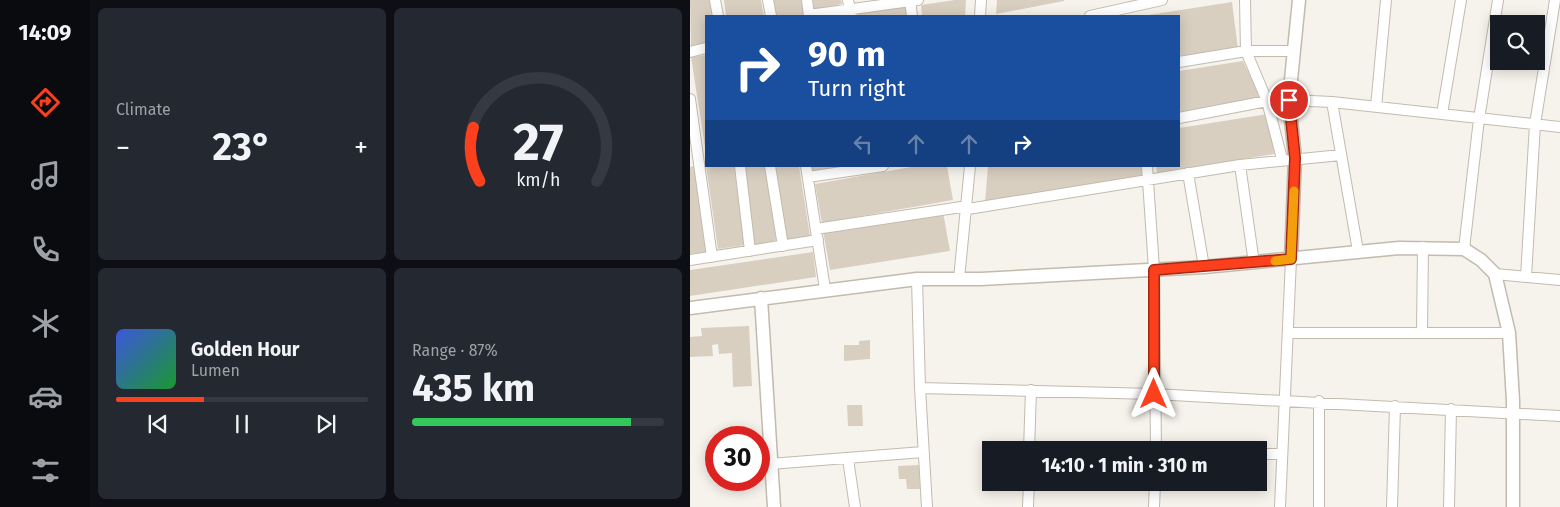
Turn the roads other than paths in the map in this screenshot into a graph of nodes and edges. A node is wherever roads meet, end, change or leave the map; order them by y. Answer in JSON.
{"nodes":[{"id":1,"x":716,"y":0,"type":"edge"},
{"id":2,"x":768,"y":0,"type":"edge"},
{"id":3,"x":806,"y":0,"type":"edge"},
{"id":4,"x":912,"y":0,"type":"edge"},
{"id":5,"x":981,"y":0,"type":"edge"},
{"id":6,"x":1162,"y":0,"type":"edge"},
{"id":7,"x":1245,"y":0,"type":"edge"},
{"id":8,"x":1299,"y":0,"type":"edge"},
{"id":9,"x":1386,"y":0,"type":"edge"},
{"id":10,"x":1461,"y":0,"type":"edge"},
{"id":11,"x":1498,"y":0,"type":"edge"},
{"id":12,"x":1555,"y":0,"type":"edge"},
{"id":13,"x":1142,"y":2,"type":"edge"},
{"id":14,"x":850,"y":8,"type":"edge"},
{"id":15,"x":1117,"y":13,"type":"edge"},
{"id":16,"x":718,"y":15,"type":"edge"},
{"id":17,"x":771,"y":15,"type":"edge"},
{"id":18,"x":809,"y":15,"type":"edge"},
{"id":19,"x":814,"y":15,"type":"edge"},
{"id":20,"x":912,"y":15,"type":"edge"},
{"id":21,"x":980,"y":15,"type":"edge"},
{"id":22,"x":1099,"y":15,"type":"edge"},
{"id":23,"x":705,"y":48,"type":"edge"},
{"id":24,"x":1246,"y":51,"type":"junction"},
{"id":25,"x":1293,"y":51,"type":"junction"},
{"id":26,"x":690,"y":52,"type":"edge"},
{"id":27,"x":1180,"y":62,"type":"edge"},
{"id":28,"x":690,"y":99,"type":"edge"},
{"id":29,"x":1289,"y":100,"type":"junction"},
{"id":30,"x":1268,"y":101,"type":"junction"},
{"id":31,"x":1332,"y":102,"type":"junction"},
{"id":32,"x":1376,"y":107,"type":"junction"},
{"id":33,"x":1442,"y":114,"type":"junction"},
{"id":34,"x":1180,"y":118,"type":"edge"},
{"id":35,"x":1479,"y":119,"type":"junction"},
{"id":36,"x":1535,"y":124,"type":"junction"},
{"id":37,"x":1560,"y":127,"type":"edge"},
{"id":38,"x":1341,"y":155,"type":"junction"},
{"id":39,"x":698,"y":157,"type":"edge"},
{"id":40,"x":1295,"y":158,"type":"junction"},
{"id":41,"x":1282,"y":159,"type":"junction"},
{"id":42,"x":1240,"y":165,"type":"junction"},
{"id":43,"x":740,"y":167,"type":"edge"},
{"id":44,"x":770,"y":167,"type":"edge"},
{"id":45,"x":806,"y":167,"type":"edge"},
{"id":46,"x":876,"y":167,"type":"edge"},
{"id":47,"x":970,"y":167,"type":"edge"},
{"id":48,"x":1147,"y":167,"type":"edge"},
{"id":49,"x":1188,"y":173,"type":"junction"},
{"id":50,"x":808,"y":177,"type":"junction"},
{"id":51,"x":1149,"y":180,"type":"junction"},
{"id":52,"x":968,"y":207,"type":"junction"},
{"id":53,"x":816,"y":229,"type":"junction"},
{"id":54,"x":818,"y":240,"type":"junction"},
{"id":55,"x":783,"y":246,"type":"junction"},
{"id":56,"x":1423,"y":247,"type":"junction"},
{"id":57,"x":1464,"y":249,"type":"junction"},
{"id":58,"x":1358,"y":251,"type":"junction"},
{"id":59,"x":750,"y":252,"type":"junction"},
{"id":60,"x":712,"y":257,"type":"junction"},
{"id":61,"x":1291,"y":259,"type":"junction"},
{"id":62,"x":690,"y":260,"type":"edge"},
{"id":63,"x":1254,"y":263,"type":"junction"},
{"id":64,"x":1204,"y":267,"type":"junction"},
{"id":65,"x":1154,"y":270,"type":"junction"},
{"id":66,"x":1495,"y":274,"type":"junction"},
{"id":67,"x":1526,"y":277,"type":"junction"},
{"id":68,"x":917,"y":279,"type":"junction"},
{"id":69,"x":959,"y":279,"type":"junction"},
{"id":70,"x":1560,"y":280,"type":"edge"},
{"id":71,"x":825,"y":289,"type":"junction"},
{"id":72,"x":761,"y":298,"type":"junction"},
{"id":73,"x":690,"y":308,"type":"edge"},
{"id":74,"x":1422,"y":332,"type":"junction"},
{"id":75,"x":1288,"y":333,"type":"junction"},
{"id":76,"x":1509,"y":333,"type":"junction"},
{"id":77,"x":920,"y":388,"type":"junction"},
{"id":78,"x":1030,"y":390,"type":"junction"},
{"id":79,"x":1154,"y":394,"type":"junction"},
{"id":80,"x":1285,"y":400,"type":"junction"},
{"id":81,"x":1318,"y":401,"type":"junction"},
{"id":82,"x":1395,"y":406,"type":"junction"},
{"id":83,"x":1451,"y":409,"type":"junction"},
{"id":84,"x":1513,"y":412,"type":"junction"},
{"id":85,"x":1560,"y":416,"type":"edge"},
{"id":86,"x":768,"y":426,"type":"edge"},
{"id":87,"x":1029,"y":441,"type":"edge"},
{"id":88,"x":1156,"y":441,"type":"edge"},
{"id":89,"x":923,"y":452,"type":"junction"},
{"id":90,"x":1267,"y":454,"type":"edge"},
{"id":91,"x":1282,"y":454,"type":"junction"},
{"id":92,"x":848,"y":460,"type":"junction"},
{"id":93,"x":770,"y":464,"type":"joint"},
{"id":94,"x":1029,"y":491,"type":"edge"},
{"id":95,"x":1155,"y":491,"type":"edge"},
{"id":96,"x":774,"y":507,"type":"edge"},
{"id":97,"x":855,"y":507,"type":"edge"},
{"id":98,"x":927,"y":507,"type":"edge"},
{"id":99,"x":1028,"y":507,"type":"edge"},
{"id":100,"x":1154,"y":507,"type":"edge"},
{"id":101,"x":1280,"y":507,"type":"edge"},
{"id":102,"x":1319,"y":507,"type":"edge"},
{"id":103,"x":1392,"y":507,"type":"edge"},
{"id":104,"x":1449,"y":507,"type":"edge"},
{"id":105,"x":1513,"y":507,"type":"edge"}],
"edges":[{"from":1,"to":16,"type":"street"},
{"from":2,"to":17,"type":"street"},
{"from":3,"to":18,"type":"street"},
{"from":4,"to":14,"type":"street"},
{"from":4,"to":20,"type":"street"},
{"from":5,"to":21,"type":"street"},
{"from":6,"to":13,"type":"street"},
{"from":7,"to":24,"type":"street"},
{"from":8,"to":25,"type":"street"},
{"from":9,"to":32,"type":"street"},
{"from":10,"to":33,"type":"street"},
{"from":11,"to":35,"type":"street"},
{"from":12,"to":36,"type":"street"},
{"from":13,"to":15,"type":"street"},
{"from":14,"to":19,"type":"street"},
{"from":15,"to":22,"type":"street"},
{"from":23,"to":26,"type":"street"},
{"from":24,"to":25,"type":"street"},
{"from":24,"to":27,"type":"street"},
{"from":24,"to":30,"type":"street"},
{"from":25,"to":29,"type":"street"},
{"from":28,"to":39,"type":"street"},
{"from":29,"to":30,"type":"street"},
{"from":29,"to":31,"type":"street"},
{"from":29,"to":40,"type":"street"},
{"from":30,"to":34,"type":"street"},
{"from":30,"to":41,"type":"street"},
{"from":31,"to":32,"type":"street"},
{"from":31,"to":38,"type":"street"},
{"from":32,"to":33,"type":"street"},
{"from":33,"to":35,"type":"street"},
{"from":35,"to":36,"type":"street"},
{"from":35,"to":57,"type":"street"},
{"from":36,"to":37,"type":"street"},
{"from":36,"to":67,"type":"street"},
{"from":38,"to":40,"type":"street"},
{"from":38,"to":58,"type":"street"},
{"from":39,"to":60,"type":"street"},
{"from":40,"to":41,"type":"street"},
{"from":40,"to":61,"type":"street"},
{"from":41,"to":42,"type":"street"},
{"from":42,"to":49,"type":"street"},
{"from":42,"to":63,"type":"street"},
{"from":43,"to":59,"type":"street"},
{"from":44,"to":55,"type":"street"},
{"from":45,"to":50,"type":"street"},
{"from":46,"to":50,"type":"street"},
{"from":47,"to":52,"type":"street"},
{"from":48,"to":51,"type":"street"},
{"from":49,"to":51,"type":"street"},
{"from":49,"to":64,"type":"street"},
{"from":50,"to":53,"type":"street"},
{"from":51,"to":52,"type":"street"},
{"from":51,"to":65,"type":"street"},
{"from":52,"to":53,"type":"street"},
{"from":52,"to":69,"type":"street"},
{"from":53,"to":54,"type":"street"},
{"from":54,"to":55,"type":"street"},
{"from":54,"to":71,"type":"street"},
{"from":55,"to":59,"type":"street"},
{"from":56,"to":57,"type":"street"},
{"from":56,"to":58,"type":"street"},
{"from":56,"to":74,"type":"street"},
{"from":57,"to":66,"type":"street"},
{"from":58,"to":61,"type":"street"},
{"from":59,"to":60,"type":"street"},
{"from":60,"to":62,"type":"street"},
{"from":61,"to":63,"type":"street"},
{"from":61,"to":75,"type":"street"},
{"from":63,"to":64,"type":"street"},
{"from":64,"to":65,"type":"street"},
{"from":65,"to":69,"type":"street"},
{"from":65,"to":79,"type":"street"},
{"from":66,"to":67,"type":"street"},
{"from":66,"to":76,"type":"street"},
{"from":67,"to":70,"type":"street"},
{"from":68,"to":69,"type":"street"},
{"from":68,"to":71,"type":"street"},
{"from":68,"to":77,"type":"street"},
{"from":71,"to":72,"type":"street"},
{"from":72,"to":73,"type":"street"},
{"from":72,"to":86,"type":"street"},
{"from":74,"to":75,"type":"street"},
{"from":74,"to":76,"type":"street"},
{"from":75,"to":80,"type":"street"},
{"from":76,"to":84,"type":"street"},
{"from":77,"to":78,"type":"street"},
{"from":77,"to":89,"type":"street"},
{"from":78,"to":79,"type":"street"},
{"from":78,"to":87,"type":"street"},
{"from":79,"to":80,"type":"street"},
{"from":79,"to":88,"type":"street"},
{"from":80,"to":81,"type":"street"},
{"from":80,"to":91,"type":"street"},
{"from":81,"to":82,"type":"street"},
{"from":81,"to":102,"type":"street"},
{"from":82,"to":83,"type":"street"},
{"from":82,"to":103,"type":"street"},
{"from":83,"to":84,"type":"street"},
{"from":83,"to":104,"type":"street"},
{"from":84,"to":85,"type":"street"},
{"from":84,"to":105,"type":"street"},
{"from":89,"to":92,"type":"street"},
{"from":89,"to":98,"type":"street"},
{"from":90,"to":91,"type":"street"},
{"from":91,"to":101,"type":"street"},
{"from":92,"to":93,"type":"street"},
{"from":92,"to":97,"type":"street"},
{"from":93,"to":96,"type":"street"},
{"from":94,"to":99,"type":"street"},
{"from":95,"to":100,"type":"street"}]}
